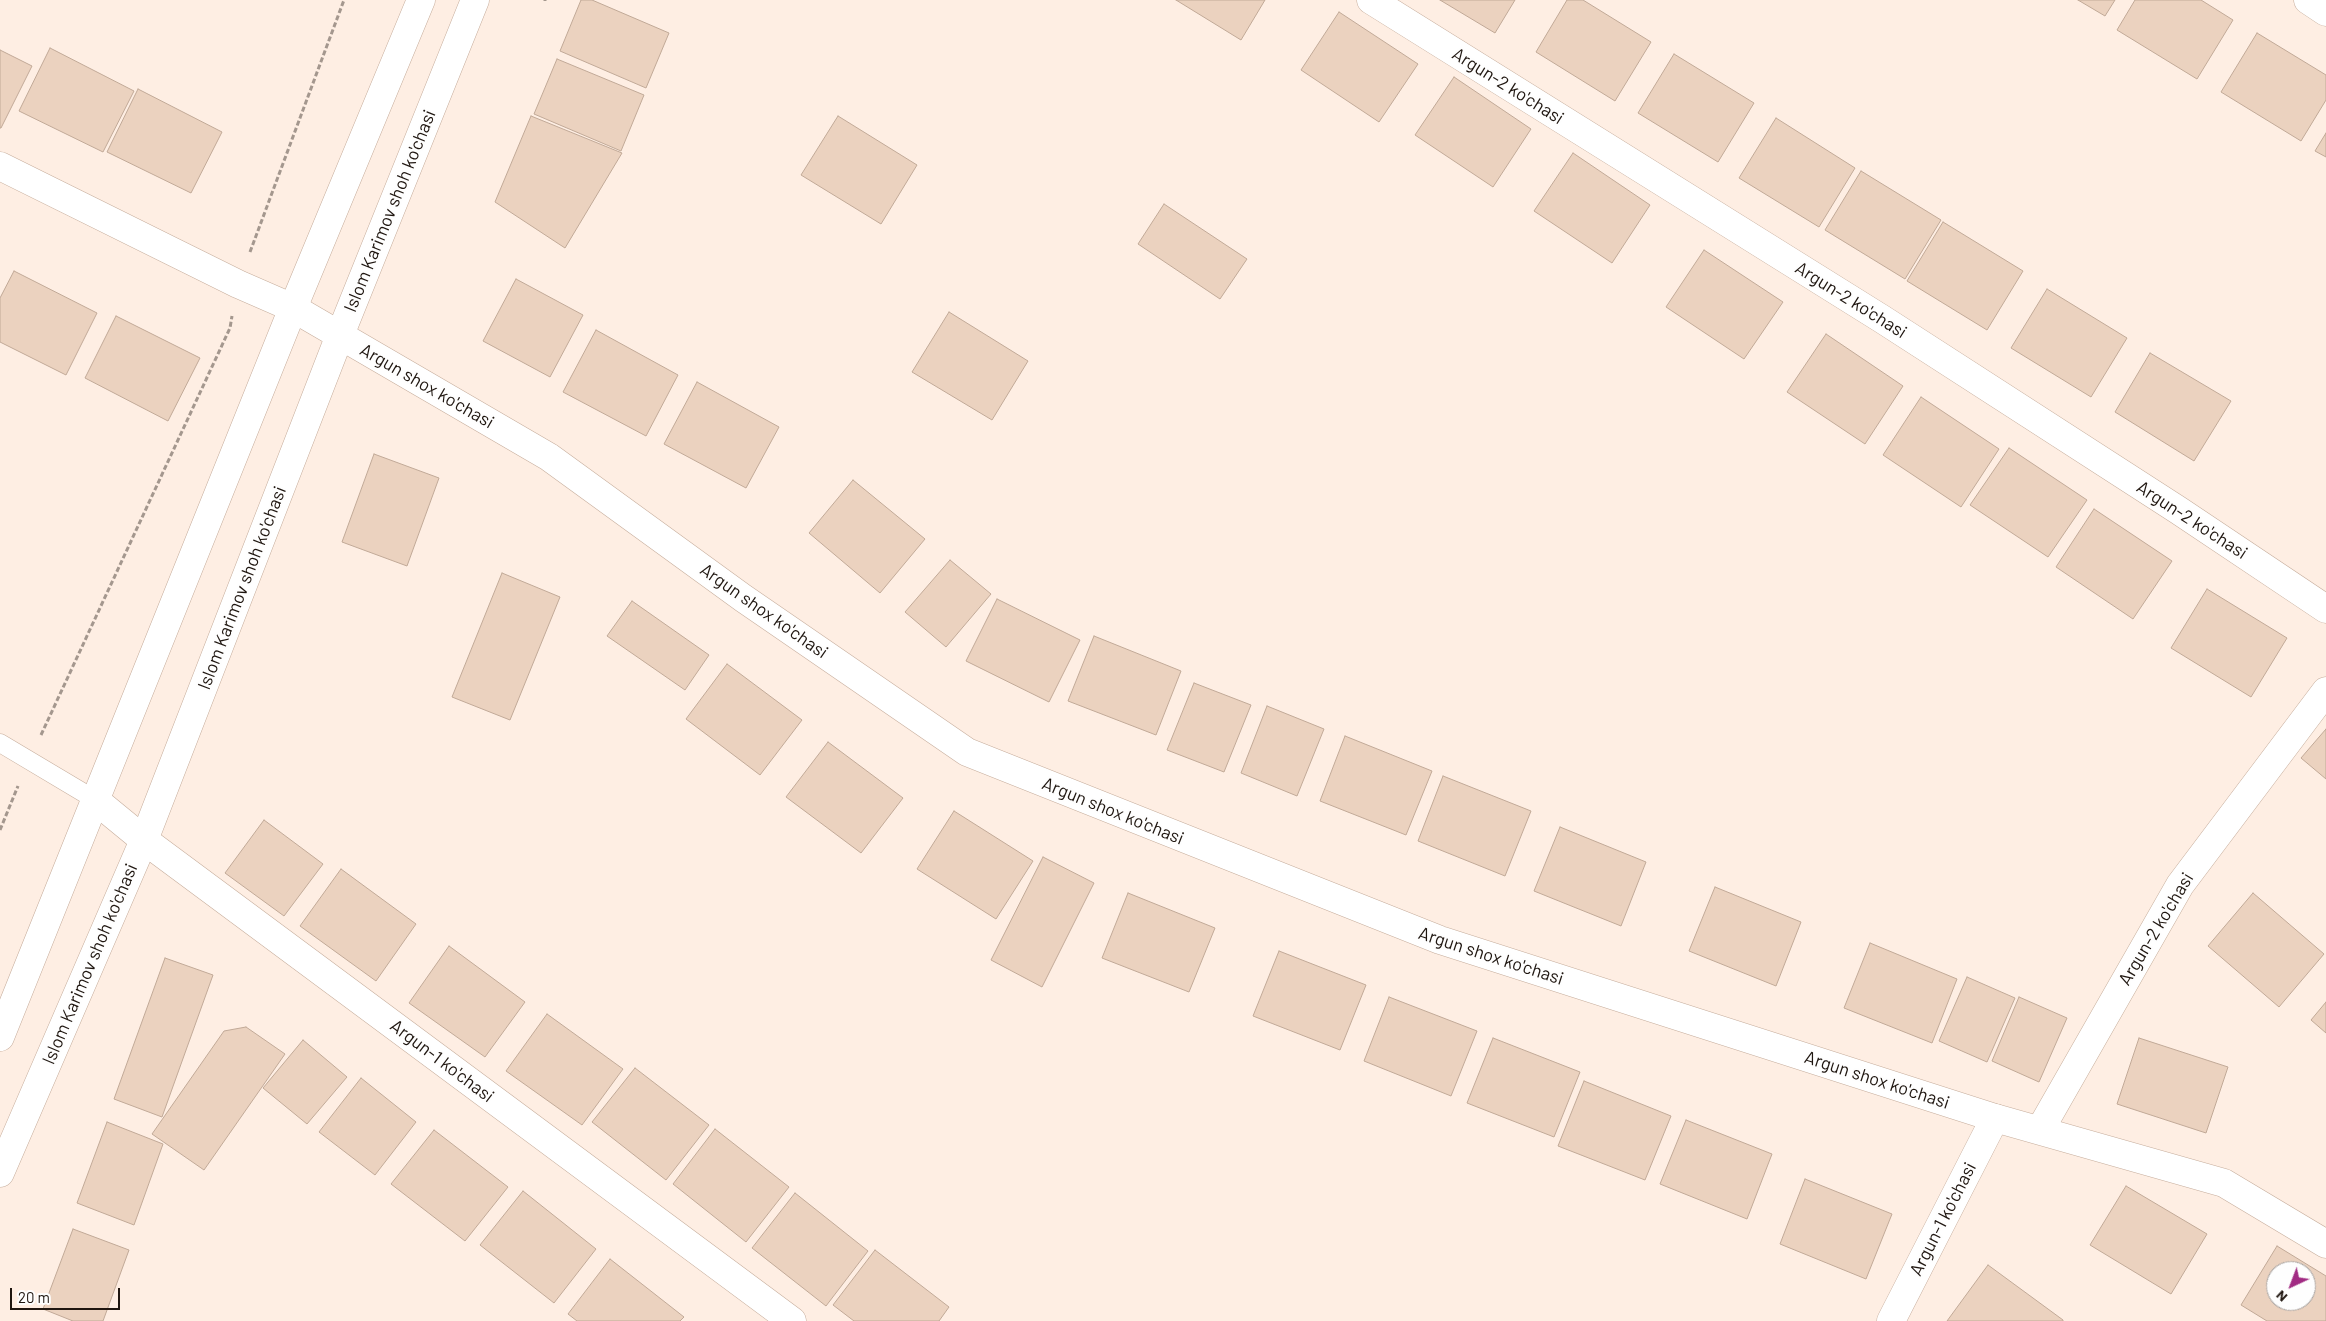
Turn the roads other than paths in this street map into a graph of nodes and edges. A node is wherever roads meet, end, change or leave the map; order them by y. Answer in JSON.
{"nodes":[{"id":1,"x":421,"y":0,"type":"edge"},
{"id":2,"x":475,"y":0,"type":"edge"},
{"id":3,"x":1371,"y":0,"type":"edge"},
{"id":4,"x":2308,"y":0,"type":"edge"},
{"id":5,"x":2326,"y":12,"type":"edge"},
{"id":6,"x":0,"y":166,"type":"edge"},
{"id":7,"x":293,"y":308,"type":"junction"},
{"id":8,"x":340,"y":335,"type":"junction"},
{"id":9,"x":2326,"y":609,"type":"edge"},
{"id":10,"x":2326,"y":691,"type":"edge"},
{"id":11,"x":0,"y":743,"type":"edge"},
{"id":12,"x":94,"y":799,"type":"junction"},
{"id":13,"x":144,"y":840,"type":"junction"},
{"id":14,"x":0,"y":1038,"type":"edge"},
{"id":15,"x":1995,"y":1118,"type":"junction"},
{"id":16,"x":2040,"y":1130,"type":"junction"},
{"id":17,"x":0,"y":1173,"type":"edge"},
{"id":18,"x":2326,"y":1244,"type":"edge"},
{"id":19,"x":792,"y":1321,"type":"edge"},
{"id":20,"x":1890,"y":1321,"type":"edge"}],
"edges":[{"from":1,"to":7,"type":"street"},
{"from":2,"to":8,"type":"street","name":"Islom Karimov shoh ko'chasi"},
{"from":3,"to":9,"type":"street","name":"Argun-2 ko'chasi"},
{"from":4,"to":5,"type":"street"},
{"from":6,"to":7,"type":"street","name":"Argun shox ko'chasi"},
{"from":7,"to":8,"type":"street","name":"Argun shox ko'chasi"},
{"from":7,"to":12,"type":"street"},
{"from":8,"to":13,"type":"street","name":"Islom Karimov shoh ko'chasi"},
{"from":8,"to":15,"type":"street","name":"Argun shox ko'chasi"},
{"from":10,"to":16,"type":"street","name":"Argun-2 ko'chasi"},
{"from":11,"to":12,"type":"lane"},
{"from":12,"to":13,"type":"street","name":"Argun-1 ko'chasi"},
{"from":12,"to":14,"type":"street"},
{"from":13,"to":17,"type":"street","name":"Islom Karimov shoh ko'chasi"},
{"from":13,"to":19,"type":"street","name":"Argun-1 ko'chasi"},
{"from":15,"to":16,"type":"street","name":"Argun shox ko'chasi"},
{"from":15,"to":20,"type":"street","name":"Argun-1 ko'chasi"},
{"from":16,"to":18,"type":"street","name":"Argun shox ko'chasi"}]}
